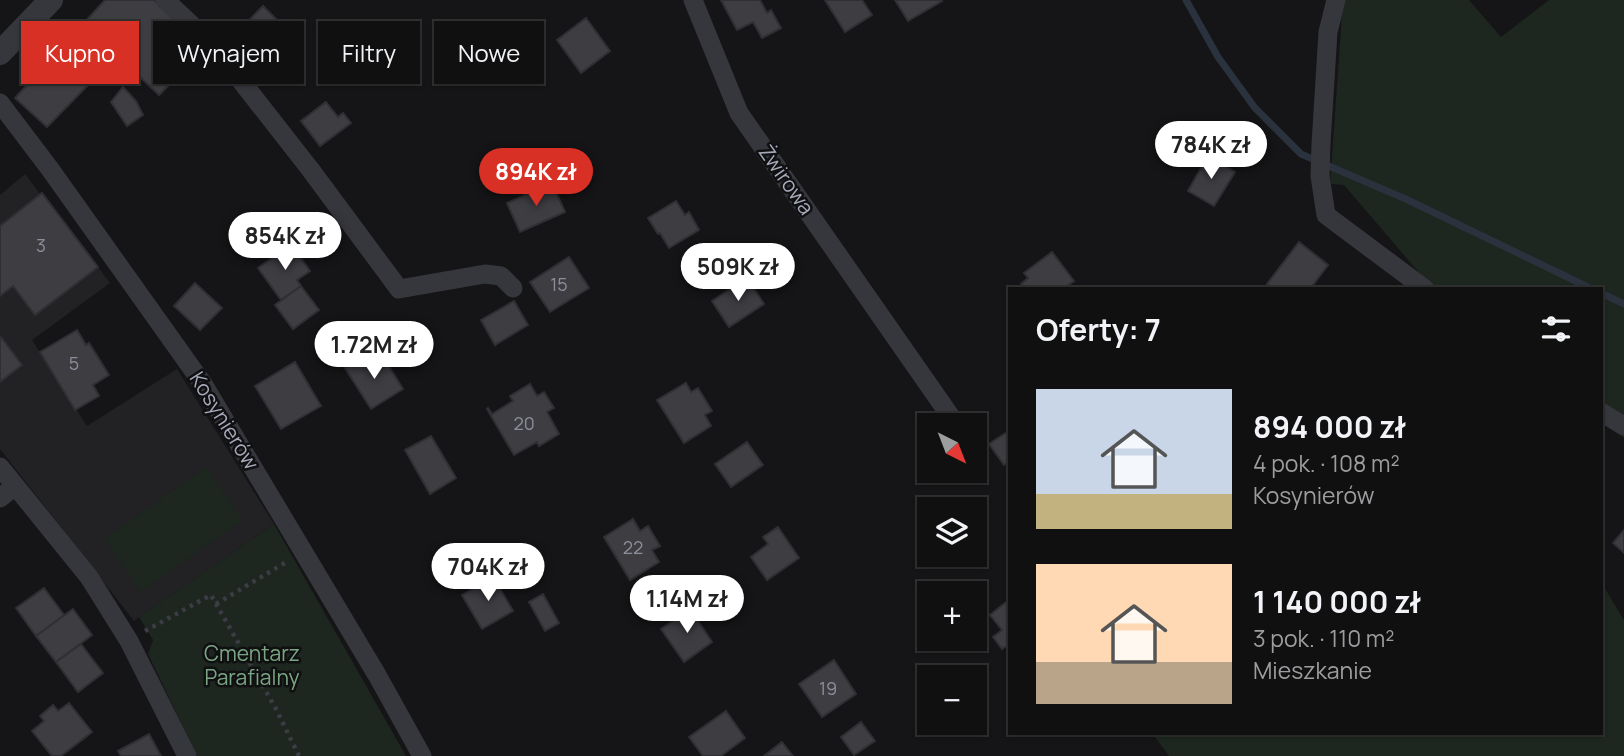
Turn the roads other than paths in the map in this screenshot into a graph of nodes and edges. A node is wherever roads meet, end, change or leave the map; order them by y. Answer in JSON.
{"nodes":[{"id":1,"x":51,"y":0,"type":"edge"},
{"id":2,"x":165,"y":0,"type":"edge"},
{"id":3,"x":693,"y":0,"type":"edge"},
{"id":4,"x":1336,"y":0,"type":"edge"},
{"id":5,"x":0,"y":53,"type":"edge"},
{"id":6,"x":0,"y":103,"type":"edge"},
{"id":7,"x":1422,"y":287,"type":"edge"},
{"id":8,"x":513,"y":288,"type":"dead end"},
{"id":9,"x":948,"y":413,"type":"edge"},
{"id":10,"x":1603,"y":413,"type":"edge"},
{"id":11,"x":1624,"y":426,"type":"edge"},
{"id":12,"x":0,"y":467,"type":"edge"},
{"id":13,"x":7,"y":492,"type":"edge"},
{"id":14,"x":187,"y":756,"type":"edge"},
{"id":15,"x":422,"y":756,"type":"edge"}],
"edges":[{"from":1,"to":5,"type":"street"},
{"from":2,"to":8,"type":"street"},
{"from":3,"to":9,"type":"street","name":"Żwirowa"},
{"from":4,"to":7,"type":"street"},
{"from":6,"to":15,"type":"street","name":"Kosynierów"},
{"from":10,"to":11,"type":"street"},
{"from":12,"to":13,"type":"street"},
{"from":13,"to":14,"type":"street"}]}
